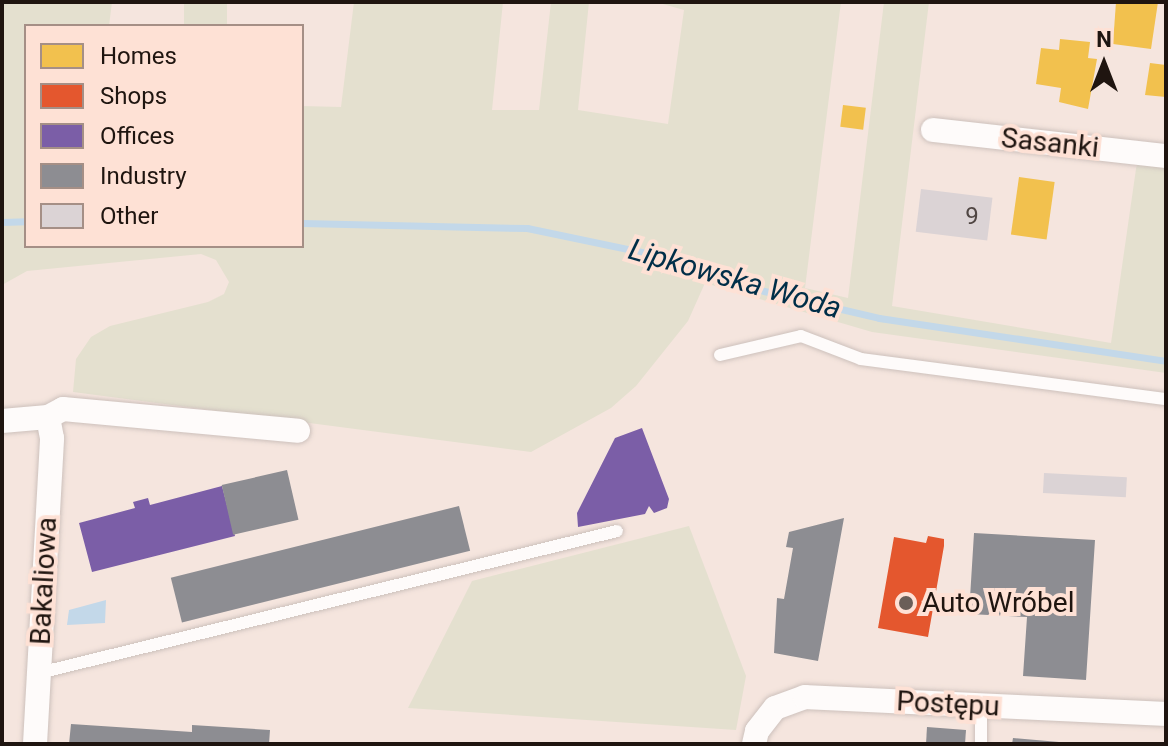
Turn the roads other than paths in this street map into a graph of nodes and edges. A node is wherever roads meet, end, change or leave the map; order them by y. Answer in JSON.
{"nodes":[{"id":1,"x":933,"y":130,"type":"dead end"},
{"id":2,"x":1166,"y":156,"type":"edge"},
{"id":3,"x":720,"y":355,"type":"dead end"},
{"id":4,"x":1166,"y":399,"type":"edge"},
{"id":5,"x":48,"y":417,"type":"junction"},
{"id":6,"x":2,"y":421,"type":"edge"},
{"id":7,"x":298,"y":431,"type":"dead end"},
{"id":8,"x":617,"y":531,"type":"dead end"},
{"id":9,"x":39,"y":673,"type":"junction"},
{"id":10,"x":981,"y":706,"type":"junction"},
{"id":11,"x":1166,"y":714,"type":"edge"},
{"id":12,"x":35,"y":744,"type":"edge"},
{"id":13,"x":754,"y":744,"type":"edge"},
{"id":14,"x":981,"y":744,"type":"edge"}],
"edges":[{"from":1,"to":2,"type":"street","name":"Sasanki"},
{"from":3,"to":4,"type":"lane"},
{"from":5,"to":6,"type":"street"},
{"from":5,"to":7,"type":"street"},
{"from":5,"to":9,"type":"street","name":"Bakaliowa"},
{"from":8,"to":9,"type":"lane"},
{"from":9,"to":12,"type":"street","name":"Bakaliowa"},
{"from":10,"to":11,"type":"street","name":"Postępu"},
{"from":10,"to":13,"type":"street","name":"Postępu"},
{"from":10,"to":14,"type":"lane"}]}
